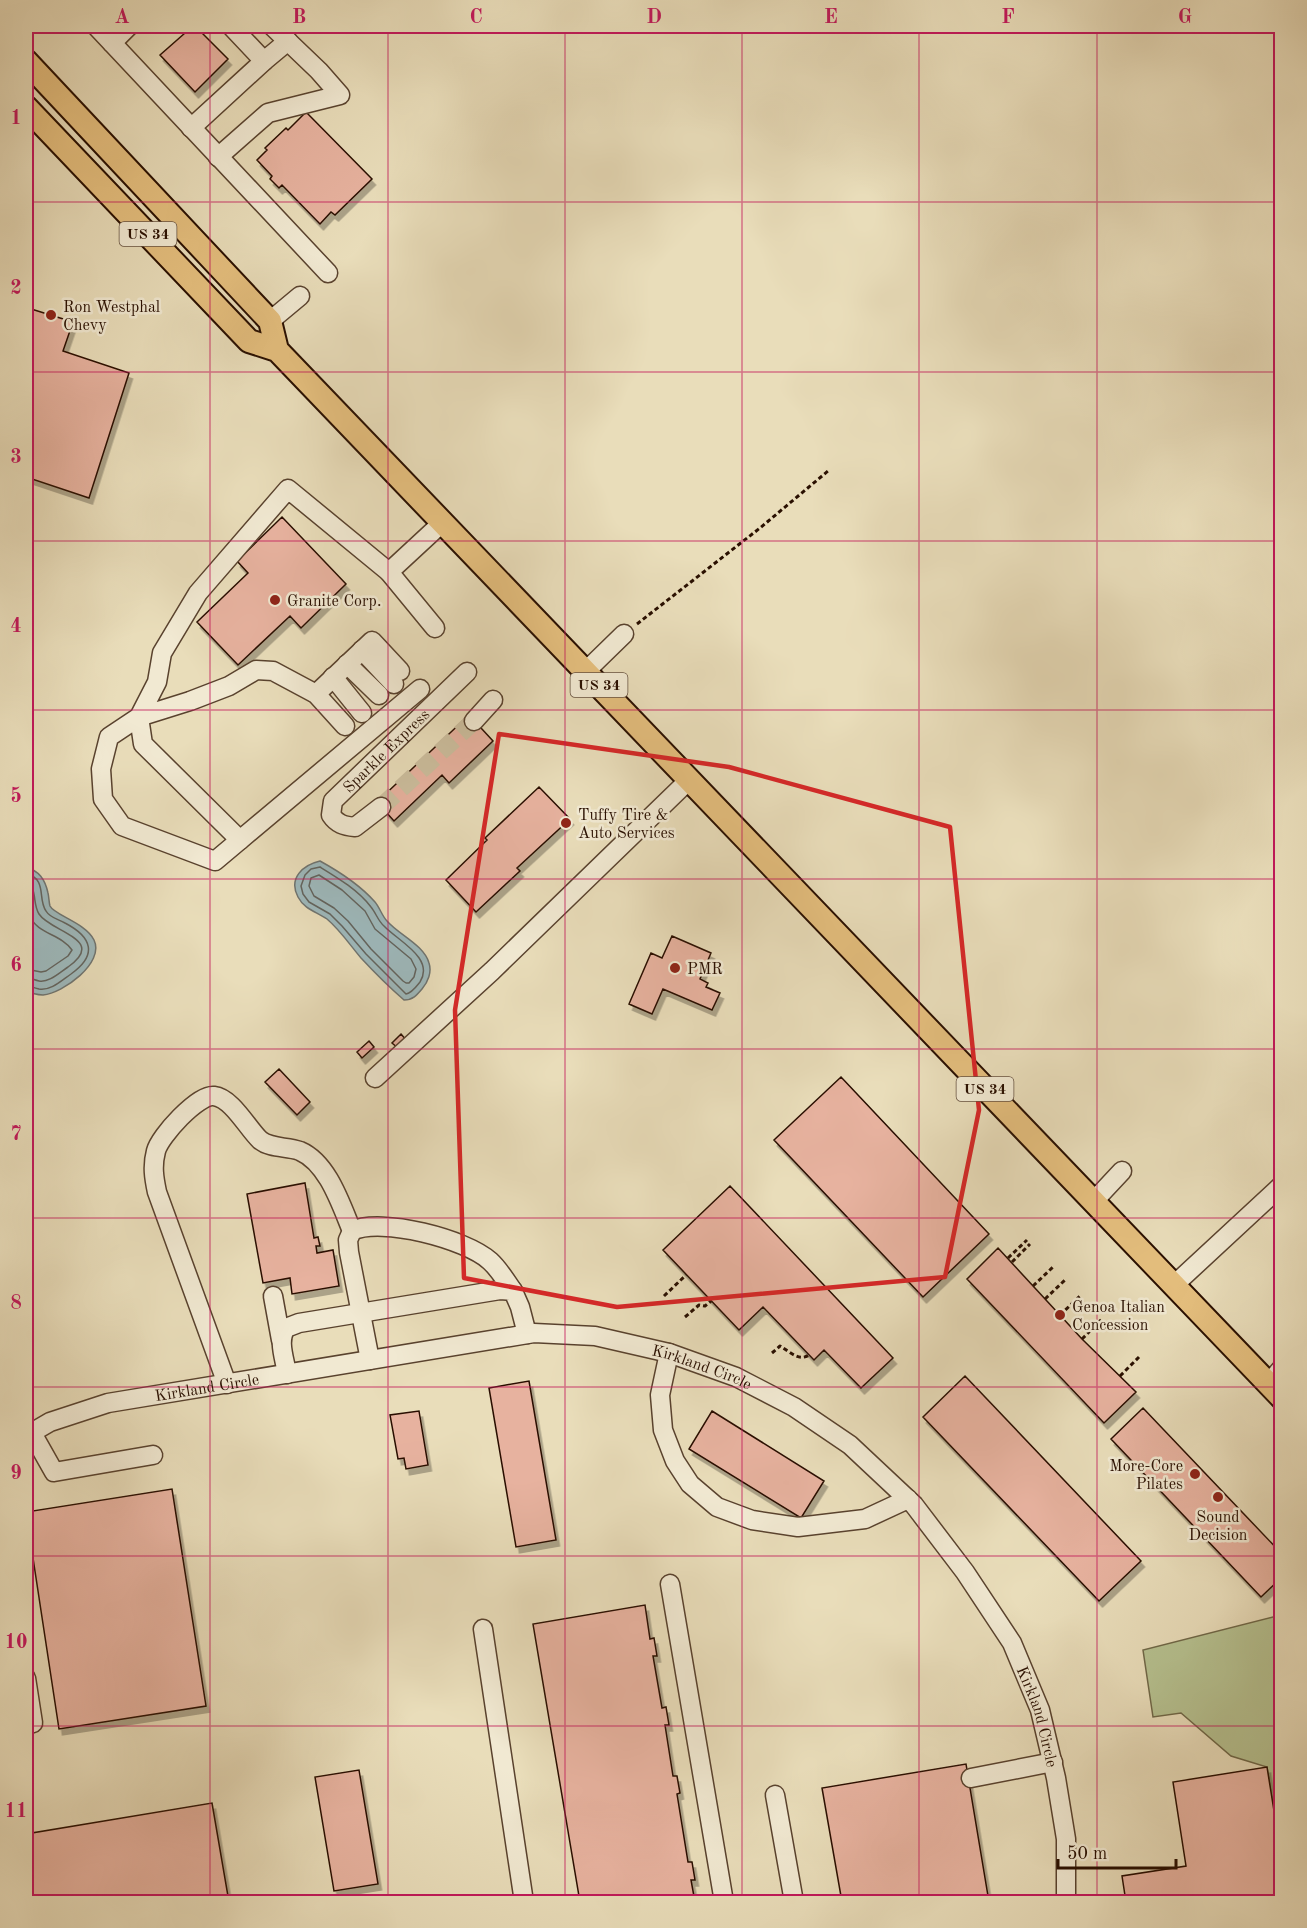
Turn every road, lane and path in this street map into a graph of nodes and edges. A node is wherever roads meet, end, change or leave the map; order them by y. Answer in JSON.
{"nodes":[{"id":1,"x":96,"y":26,"type":"edge"},
{"id":2,"x":129,"y":26,"type":"edge"},
{"id":3,"x":231,"y":26,"type":"edge"},
{"id":4,"x":272,"y":26,"type":"edge"},
{"id":5,"x":288,"y":41,"type":"junction"},
{"id":6,"x":112,"y":43,"type":"junction"},
{"id":7,"x":26,"y":61,"type":"edge"},
{"id":8,"x":264,"y":61,"type":"junction"},
{"id":9,"x":26,"y":106,"type":"edge"},
{"id":10,"x":191,"y":128,"type":"junction"},
{"id":11,"x":219,"y":157,"type":"junction"},
{"id":12,"x":328,"y":273,"type":"dead end"},
{"id":13,"x":300,"y":296,"type":"dead end"},
{"id":14,"x":270,"y":321,"type":"junction"},
{"id":15,"x":278,"y":350,"type":"junction"},
{"id":16,"x":828,"y":471,"type":"dead end"},
{"id":17,"x":443,"y":522,"type":"junction"},
{"id":18,"x":389,"y":572,"type":"junction"},
{"id":19,"x":435,"y":628,"type":"dead end"},
{"id":20,"x":624,"y":634,"type":"joint"},
{"id":21,"x":347,"y":664,"type":"junction"},
{"id":22,"x":586,"y":671,"type":"junction"},
{"id":23,"x":467,"y":672,"type":"dead end"},
{"id":24,"x":333,"y":677,"type":"junction"},
{"id":25,"x":397,"y":677,"type":"dead end"},
{"id":26,"x":420,"y":689,"type":"dead end"},
{"id":27,"x":316,"y":693,"type":"junction"},
{"id":28,"x":379,"y":694,"type":"dead end"},
{"id":29,"x":493,"y":700,"type":"dead end"},
{"id":30,"x":362,"y":713,"type":"dead end"},
{"id":31,"x":139,"y":717,"type":"junction"},
{"id":32,"x":474,"y":721,"type":"tunnel mouth"},
{"id":33,"x":345,"y":726,"type":"dead end"},
{"id":34,"x":688,"y":780,"type":"junction"},
{"id":35,"x":381,"y":807,"type":"tunnel mouth"},
{"id":36,"x":240,"y":840,"type":"junction"},
{"id":37,"x":375,"y":1078,"type":"dead end"},
{"id":38,"x":1122,"y":1171,"type":"dead end"},
{"id":39,"x":1281,"y":1185,"type":"edge"},
{"id":40,"x":1093,"y":1202,"type":"junction"},
{"id":41,"x":352,"y":1231,"type":"junction"},
{"id":42,"x":1008,"y":1258,"type":"dead end"},
{"id":43,"x":1012,"y":1262,"type":"dead end"},
{"id":44,"x":1053,"y":1267,"type":"dead end"},
{"id":45,"x":686,"y":1275,"type":"dead end"},
{"id":46,"x":1065,"y":1280,"type":"dead end"},
{"id":47,"x":1033,"y":1286,"type":"dead end"},
{"id":48,"x":1173,"y":1286,"type":"junction"},
{"id":49,"x":506,"y":1290,"type":"junction"},
{"id":50,"x":273,"y":1296,"type":"dead end"},
{"id":51,"x":664,"y":1296,"type":"dead end"},
{"id":52,"x":1080,"y":1296,"type":"dead end"},
{"id":53,"x":1045,"y":1299,"type":"dead end"},
{"id":54,"x":711,"y":1301,"type":"dead end"},
{"id":55,"x":360,"y":1313,"type":"junction"},
{"id":56,"x":1060,"y":1315,"type":"dead end"},
{"id":57,"x":685,"y":1317,"type":"dead end"},
{"id":58,"x":1102,"y":1318,"type":"dead end"},
{"id":59,"x":527,"y":1334,"type":"junction"},
{"id":60,"x":1082,"y":1339,"type":"dead end"},
{"id":61,"x":281,"y":1340,"type":"junction"},
{"id":62,"x":669,"y":1353,"type":"junction"},
{"id":63,"x":772,"y":1353,"type":"dead end"},
{"id":64,"x":808,"y":1355,"type":"dead end"},
{"id":65,"x":1139,"y":1357,"type":"dead end"},
{"id":66,"x":370,"y":1360,"type":"junction"},
{"id":67,"x":287,"y":1374,"type":"junction"},
{"id":68,"x":1120,"y":1376,"type":"dead end"},
{"id":69,"x":227,"y":1384,"type":"junction"},
{"id":70,"x":1277,"y":1384,"type":"edge"},
{"id":71,"x":29,"y":1435,"type":"edge"},
{"id":72,"x":153,"y":1455,"type":"dead end"},
{"id":73,"x":908,"y":1499,"type":"junction"},
{"id":74,"x":670,"y":1584,"type":"dead end"},
{"id":75,"x":483,"y":1629,"type":"dead end"},
{"id":76,"x":26,"y":1678,"type":"edge"},
{"id":77,"x":33,"y":1723,"type":"dead end"},
{"id":78,"x":1053,"y":1762,"type":"junction"},
{"id":79,"x":971,"y":1778,"type":"dead end"},
{"id":80,"x":775,"y":1795,"type":"dead end"},
{"id":81,"x":524,"y":1902,"type":"edge"},
{"id":82,"x":724,"y":1902,"type":"edge"},
{"id":83,"x":794,"y":1902,"type":"edge"},
{"id":84,"x":1066,"y":1902,"type":"edge"}],
"edges":[{"from":1,"to":6,"type":"street"},
{"from":2,"to":6,"type":"street"},
{"from":3,"to":8,"type":"street"},
{"from":4,"to":5,"type":"street"},
{"from":5,"to":8,"type":"street"},
{"from":5,"to":11,"type":"street"},
{"from":6,"to":10,"type":"street"},
{"from":7,"to":14,"type":"main road","number":"US 34"},
{"from":8,"to":10,"type":"street"},
{"from":9,"to":15,"type":"main road","number":"US 34"},
{"from":10,"to":11,"type":"street"},
{"from":11,"to":12,"type":"street"},
{"from":13,"to":14,"type":"street"},
{"from":14,"to":15,"type":"main road","number":"US 34"},
{"from":15,"to":17,"type":"main road","number":"US 34"},
{"from":16,"to":20,"type":"path"},
{"from":17,"to":18,"type":"street"},
{"from":17,"to":22,"type":"main road","number":"US 34"},
{"from":18,"to":19,"type":"street"},
{"from":18,"to":31,"type":"street"},
{"from":20,"to":22,"type":"street"},
{"from":21,"to":24,"type":"street"},
{"from":21,"to":25,"type":"street"},
{"from":21,"to":28,"type":"street"},
{"from":22,"to":34,"type":"main road","number":"US 34"},
{"from":23,"to":35,"type":"street","name":"Sparkle Express"},
{"from":24,"to":27,"type":"street"},
{"from":24,"to":30,"type":"street"},
{"from":26,"to":36,"type":"street"},
{"from":27,"to":31,"type":"street"},
{"from":27,"to":33,"type":"street"},
{"from":29,"to":32,"type":"street"},
{"from":31,"to":36,"type":"street"},
{"from":31,"to":36,"type":"street"},
{"from":34,"to":37,"type":"street"},
{"from":34,"to":40,"type":"main road","number":"US 34"},
{"from":38,"to":40,"type":"street"},
{"from":39,"to":48,"type":"street"},
{"from":40,"to":48,"type":"main road","number":"US 34"},
{"from":41,"to":49,"type":"street"},
{"from":41,"to":55,"type":"street"},
{"from":41,"to":69,"type":"street"},
{"from":42,"to":43,"type":"path"},
{"from":44,"to":47,"type":"path"},
{"from":45,"to":51,"type":"path"},
{"from":46,"to":53,"type":"path"},
{"from":48,"to":70,"type":"main road","number":"US 34"},
{"from":49,"to":55,"type":"street"},
{"from":49,"to":59,"type":"street"},
{"from":50,"to":61,"type":"street"},
{"from":52,"to":56,"type":"path"},
{"from":54,"to":57,"type":"path"},
{"from":55,"to":61,"type":"street"},
{"from":55,"to":66,"type":"street"},
{"from":58,"to":60,"type":"path"},
{"from":59,"to":62,"type":"street","name":"Kirkland Circle"},
{"from":59,"to":66,"type":"street","name":"Kirkland Circle"},
{"from":61,"to":67,"type":"street"},
{"from":62,"to":73,"type":"street","name":"Kirkland Circle"},
{"from":62,"to":73,"type":"street"},
{"from":63,"to":64,"type":"path"},
{"from":65,"to":68,"type":"path"},
{"from":66,"to":67,"type":"street","name":"Kirkland Circle"},
{"from":67,"to":69,"type":"street","name":"Kirkland Circle"},
{"from":69,"to":71,"type":"street","name":"Kirkland Circle"},
{"from":71,"to":72,"type":"street"},
{"from":73,"to":78,"type":"street","name":"Kirkland Circle"},
{"from":74,"to":82,"type":"street"},
{"from":75,"to":81,"type":"street"},
{"from":76,"to":77,"type":"street"},
{"from":78,"to":79,"type":"street"},
{"from":78,"to":84,"type":"street","name":"Kirkland Circle"},
{"from":80,"to":83,"type":"street"}]}
